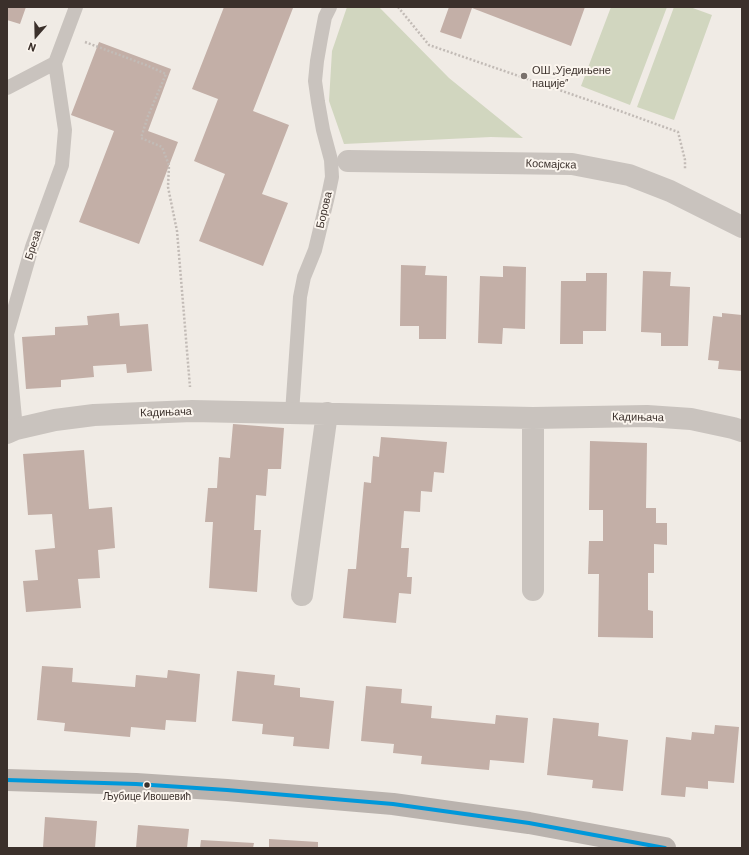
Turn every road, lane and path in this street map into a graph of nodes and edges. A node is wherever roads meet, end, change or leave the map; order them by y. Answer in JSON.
{"nodes":[{"id":1,"x":76,"y":7,"type":"edge"},
{"id":2,"x":330,"y":7,"type":"edge"},
{"id":3,"x":398,"y":7,"type":"edge"},
{"id":4,"x":66,"y":34,"type":"junction"},
{"id":5,"x":55,"y":63,"type":"junction"},
{"id":6,"x":7,"y":88,"type":"edge"},
{"id":7,"x":348,"y":161,"type":"dead end"},
{"id":8,"x":678,"y":196,"type":"junction"},
{"id":9,"x":742,"y":227,"type":"edge"},
{"id":10,"x":192,"y":411,"type":"junction"},
{"id":11,"x":292,"y":414,"type":"junction"},
{"id":12,"x":327,"y":414,"type":"junction"},
{"id":13,"x":533,"y":418,"type":"junction"},
{"id":14,"x":12,"y":431,"type":"edge"},
{"id":15,"x":742,"y":431,"type":"edge"},
{"id":16,"x":533,"y":590,"type":"dead end"},
{"id":17,"x":302,"y":595,"type":"dead end"},
{"id":18,"x":7,"y":780,"type":"edge"},
{"id":19,"x":665,"y":848,"type":"edge"}],
"edges":[{"from":1,"to":4,"type":"lane","name":"Бреза"},
{"from":2,"to":11,"type":"lane","name":"Борова"},
{"from":3,"to":8,"type":"path"},
{"from":4,"to":5,"type":"lane","name":"Бреза"},
{"from":4,"to":10,"type":"path"},
{"from":5,"to":6,"type":"lane"},
{"from":5,"to":14,"type":"lane","name":"Бреза"},
{"from":7,"to":8,"type":"street","name":"Космајска"},
{"from":8,"to":9,"type":"street","name":"Космајска"},
{"from":10,"to":11,"type":"street","name":"Кадињача"},
{"from":10,"to":14,"type":"street","name":"Кадињача"},
{"from":11,"to":12,"type":"street","name":"Кадињача"},
{"from":12,"to":13,"type":"street","name":"Кадињача"},
{"from":12,"to":17,"type":"street"},
{"from":13,"to":15,"type":"street","name":"Кадињача"},
{"from":13,"to":16,"type":"street"},
{"from":18,"to":19,"type":"street"}]}
